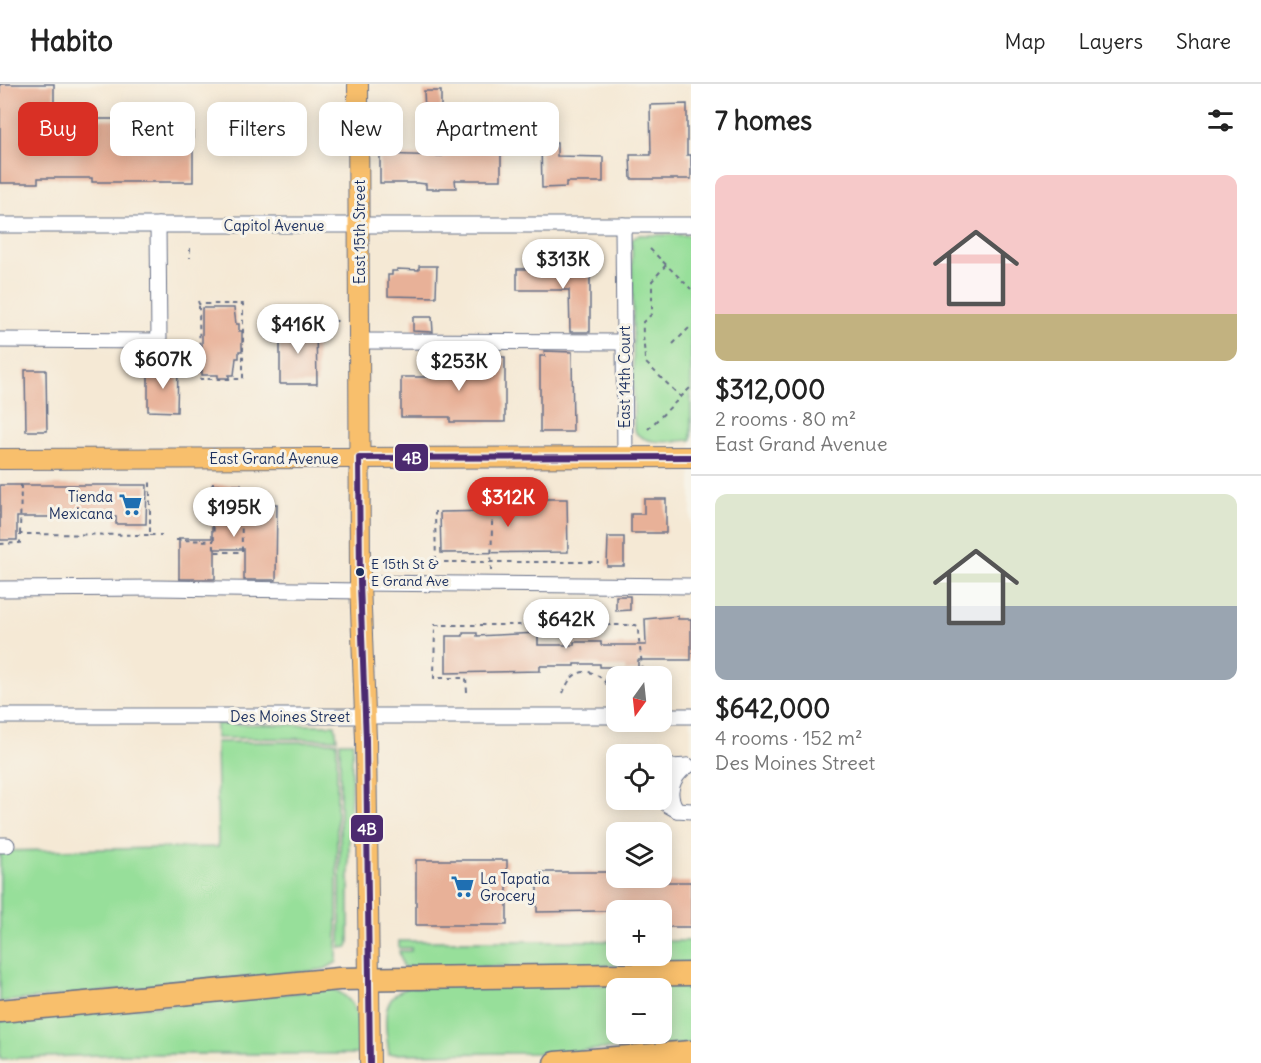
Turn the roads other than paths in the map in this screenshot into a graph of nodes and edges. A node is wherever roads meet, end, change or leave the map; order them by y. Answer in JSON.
{"nodes":[{"id":1,"x":358,"y":84,"type":"edge"},
{"id":2,"x":0,"y":225,"type":"edge"},
{"id":3,"x":158,"y":225,"type":"junction"},
{"id":4,"x":358,"y":225,"type":"junction"},
{"id":5,"x":623,"y":225,"type":"junction"},
{"id":6,"x":691,"y":225,"type":"edge"},
{"id":7,"x":0,"y":340,"type":"edge"},
{"id":8,"x":360,"y":341,"type":"junction"},
{"id":9,"x":624,"y":342,"type":"junction"},
{"id":10,"x":691,"y":457,"type":"edge"},
{"id":11,"x":359,"y":458,"type":"junction"},
{"id":12,"x":625,"y":458,"type":"junction"},
{"id":13,"x":0,"y":459,"type":"edge"},
{"id":14,"x":691,"y":586,"type":"edge"},
{"id":15,"x":360,"y":587,"type":"junction"},
{"id":16,"x":0,"y":589,"type":"edge"},
{"id":17,"x":0,"y":716,"type":"edge"},
{"id":18,"x":365,"y":716,"type":"junction"},
{"id":19,"x":606,"y":716,"type":"edge"},
{"id":20,"x":672,"y":716,"type":"edge"},
{"id":21,"x":691,"y":716,"type":"edge"},
{"id":22,"x":689,"y":766,"type":"edge"},
{"id":23,"x":672,"y":767,"type":"edge"},
{"id":24,"x":684,"y":810,"type":"edge"},
{"id":25,"x":691,"y":974,"type":"edge"},
{"id":26,"x":369,"y":978,"type":"junction"},
{"id":27,"x":0,"y":1011,"type":"edge"},
{"id":28,"x":691,"y":1052,"type":"edge"},
{"id":29,"x":370,"y":1063,"type":"edge"},
{"id":30,"x":555,"y":1063,"type":"edge"}],
"edges":[{"from":1,"to":4,"type":"main road","name":"East 15th Street"},
{"from":2,"to":3,"type":"street","name":"Capitol Avenue"},
{"from":3,"to":4,"type":"street","name":"Capitol Avenue"},
{"from":3,"to":7,"type":"street"},
{"from":4,"to":5,"type":"street","name":"Capitol Avenue"},
{"from":4,"to":8,"type":"main road","name":"East 15th Street"},
{"from":5,"to":6,"type":"street","name":"Capitol Avenue"},
{"from":5,"to":9,"type":"street","name":"East 14th Court"},
{"from":8,"to":9,"type":"street"},
{"from":8,"to":11,"type":"main road","name":"East 15th Street"},
{"from":9,"to":12,"type":"street","name":"East 14th Court"},
{"from":10,"to":12,"type":"main road","name":"East Grand Avenue"},
{"from":11,"to":12,"type":"main road","name":"East Grand Avenue"},
{"from":11,"to":13,"type":"main road","name":"East Grand Avenue"},
{"from":11,"to":15,"type":"main road","name":"East 15th Street"},
{"from":14,"to":15,"type":"street"},
{"from":15,"to":16,"type":"street"},
{"from":15,"to":18,"type":"main road","name":"East 15th Street"},
{"from":17,"to":18,"type":"street","name":"Des Moines Street"},
{"from":18,"to":19,"type":"street","name":"Des Moines Street"},
{"from":18,"to":26,"type":"main road","name":"East 15th Street"},
{"from":20,"to":21,"type":"street"},
{"from":22,"to":23,"type":"street"},
{"from":22,"to":24,"type":"street"},
{"from":25,"to":26,"type":"highway"},
{"from":26,"to":27,"type":"highway"},
{"from":26,"to":29,"type":"main road","name":"East 15th Street"},
{"from":28,"to":30,"type":"highway"}]}
